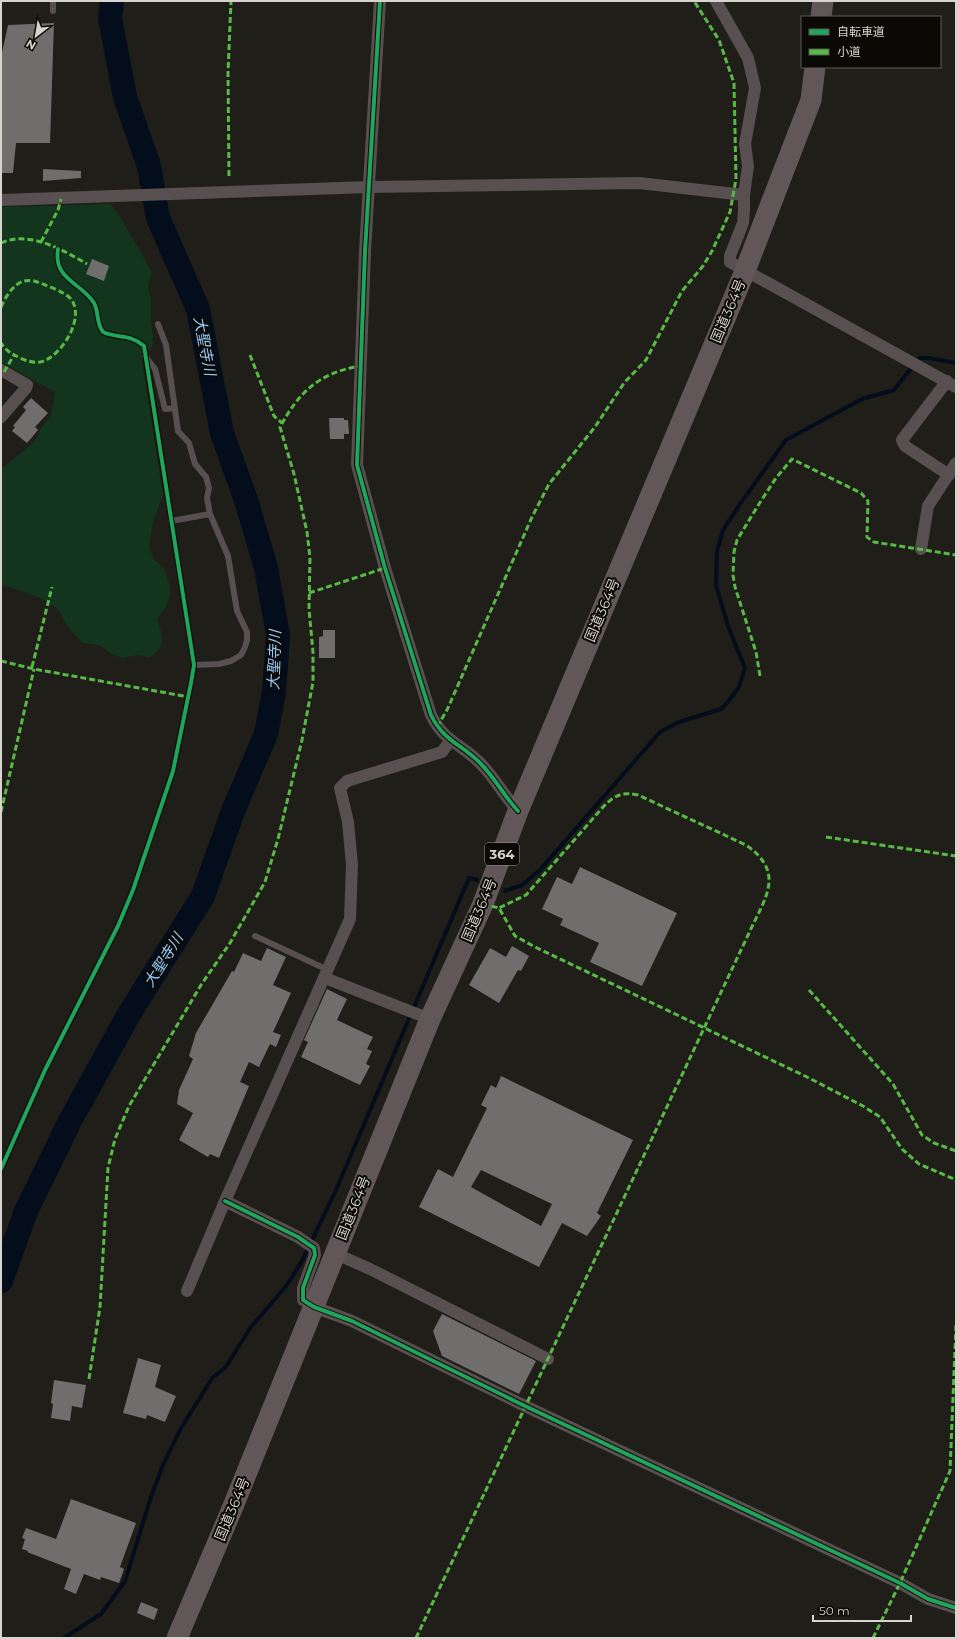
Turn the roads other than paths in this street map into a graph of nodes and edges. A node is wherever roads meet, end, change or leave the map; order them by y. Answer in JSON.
{"nodes":[{"id":1,"x":53,"y":1,"type":"edge"},
{"id":2,"x":380,"y":1,"type":"edge"},
{"id":3,"x":716,"y":1,"type":"edge"},
{"id":4,"x":823,"y":1,"type":"edge"},
{"id":5,"x":53,"y":11,"type":"dead end"},
{"id":6,"x":821,"y":16,"type":"edge"},
{"id":7,"x":815,"y":68,"type":"edge"},
{"id":8,"x":369,"y":187,"type":"junction"},
{"id":9,"x":744,"y":195,"type":"junction"},
{"id":10,"x":1,"y":200,"type":"edge"},
{"id":11,"x":745,"y":271,"type":"junction"},
{"id":12,"x":158,"y":324,"type":"dead end"},
{"id":13,"x":145,"y":356,"type":"dead end"},
{"id":14,"x":1,"y":370,"type":"edge"},
{"id":15,"x":951,"y":384,"type":"edge"},
{"id":16,"x":175,"y":408,"type":"junction"},
{"id":17,"x":1,"y":417,"type":"edge"},
{"id":18,"x":956,"y":463,"type":"edge"},
{"id":19,"x":949,"y":475,"type":"junction"},
{"id":20,"x":210,"y":514,"type":"junction"},
{"id":21,"x":171,"y":521,"type":"dead end"},
{"id":22,"x":920,"y":549,"type":"dead end"},
{"id":23,"x":194,"y":665,"type":"dead end"},
{"id":24,"x":450,"y":741,"type":"junction"},
{"id":25,"x":518,"y":811,"type":"junction"},
{"id":26,"x":255,"y":936,"type":"dead end"},
{"id":27,"x":327,"y":974,"type":"junction"},
{"id":28,"x":430,"y":1019,"type":"junction"},
{"id":29,"x":225,"y":1201,"type":"junction"},
{"id":30,"x":334,"y":1253,"type":"junction"},
{"id":31,"x":187,"y":1292,"type":"dead end"},
{"id":32,"x":314,"y":1307,"type":"junction"},
{"id":33,"x":548,"y":1359,"type":"dead end"},
{"id":34,"x":956,"y":1608,"type":"edge"},
{"id":35,"x":177,"y":1638,"type":"edge"}],
"edges":[{"from":1,"to":5,"type":"lane"},
{"from":2,"to":8,"type":"street"},
{"from":3,"to":9,"type":"street"},
{"from":4,"to":6,"type":"highway"},
{"from":7,"to":11,"type":"highway","name":"国道364号","number":"364"},
{"from":8,"to":9,"type":"street"},
{"from":8,"to":10,"type":"street"},
{"from":8,"to":24,"type":"street"},
{"from":9,"to":11,"type":"street"},
{"from":11,"to":15,"type":"street"},
{"from":11,"to":25,"type":"highway","name":"国道364号","number":"364"},
{"from":12,"to":16,"type":"lane"},
{"from":13,"to":16,"type":"lane"},
{"from":14,"to":17,"type":"street"},
{"from":15,"to":19,"type":"street"},
{"from":16,"to":20,"type":"lane"},
{"from":18,"to":19,"type":"street"},
{"from":19,"to":22,"type":"street"},
{"from":20,"to":21,"type":"lane"},
{"from":20,"to":23,"type":"lane"},
{"from":24,"to":25,"type":"street"},
{"from":24,"to":27,"type":"street"},
{"from":25,"to":28,"type":"highway","name":"国道364号","number":"364"},
{"from":26,"to":27,"type":"lane"},
{"from":27,"to":28,"type":"street"},
{"from":27,"to":29,"type":"street"},
{"from":28,"to":30,"type":"highway","name":"国道364号","number":"364"},
{"from":29,"to":31,"type":"street"},
{"from":29,"to":32,"type":"street"},
{"from":30,"to":32,"type":"highway","name":"国道364号","number":"364"},
{"from":30,"to":33,"type":"street"},
{"from":32,"to":34,"type":"street"},
{"from":32,"to":35,"type":"highway","name":"国道364号","number":"364"}]}
